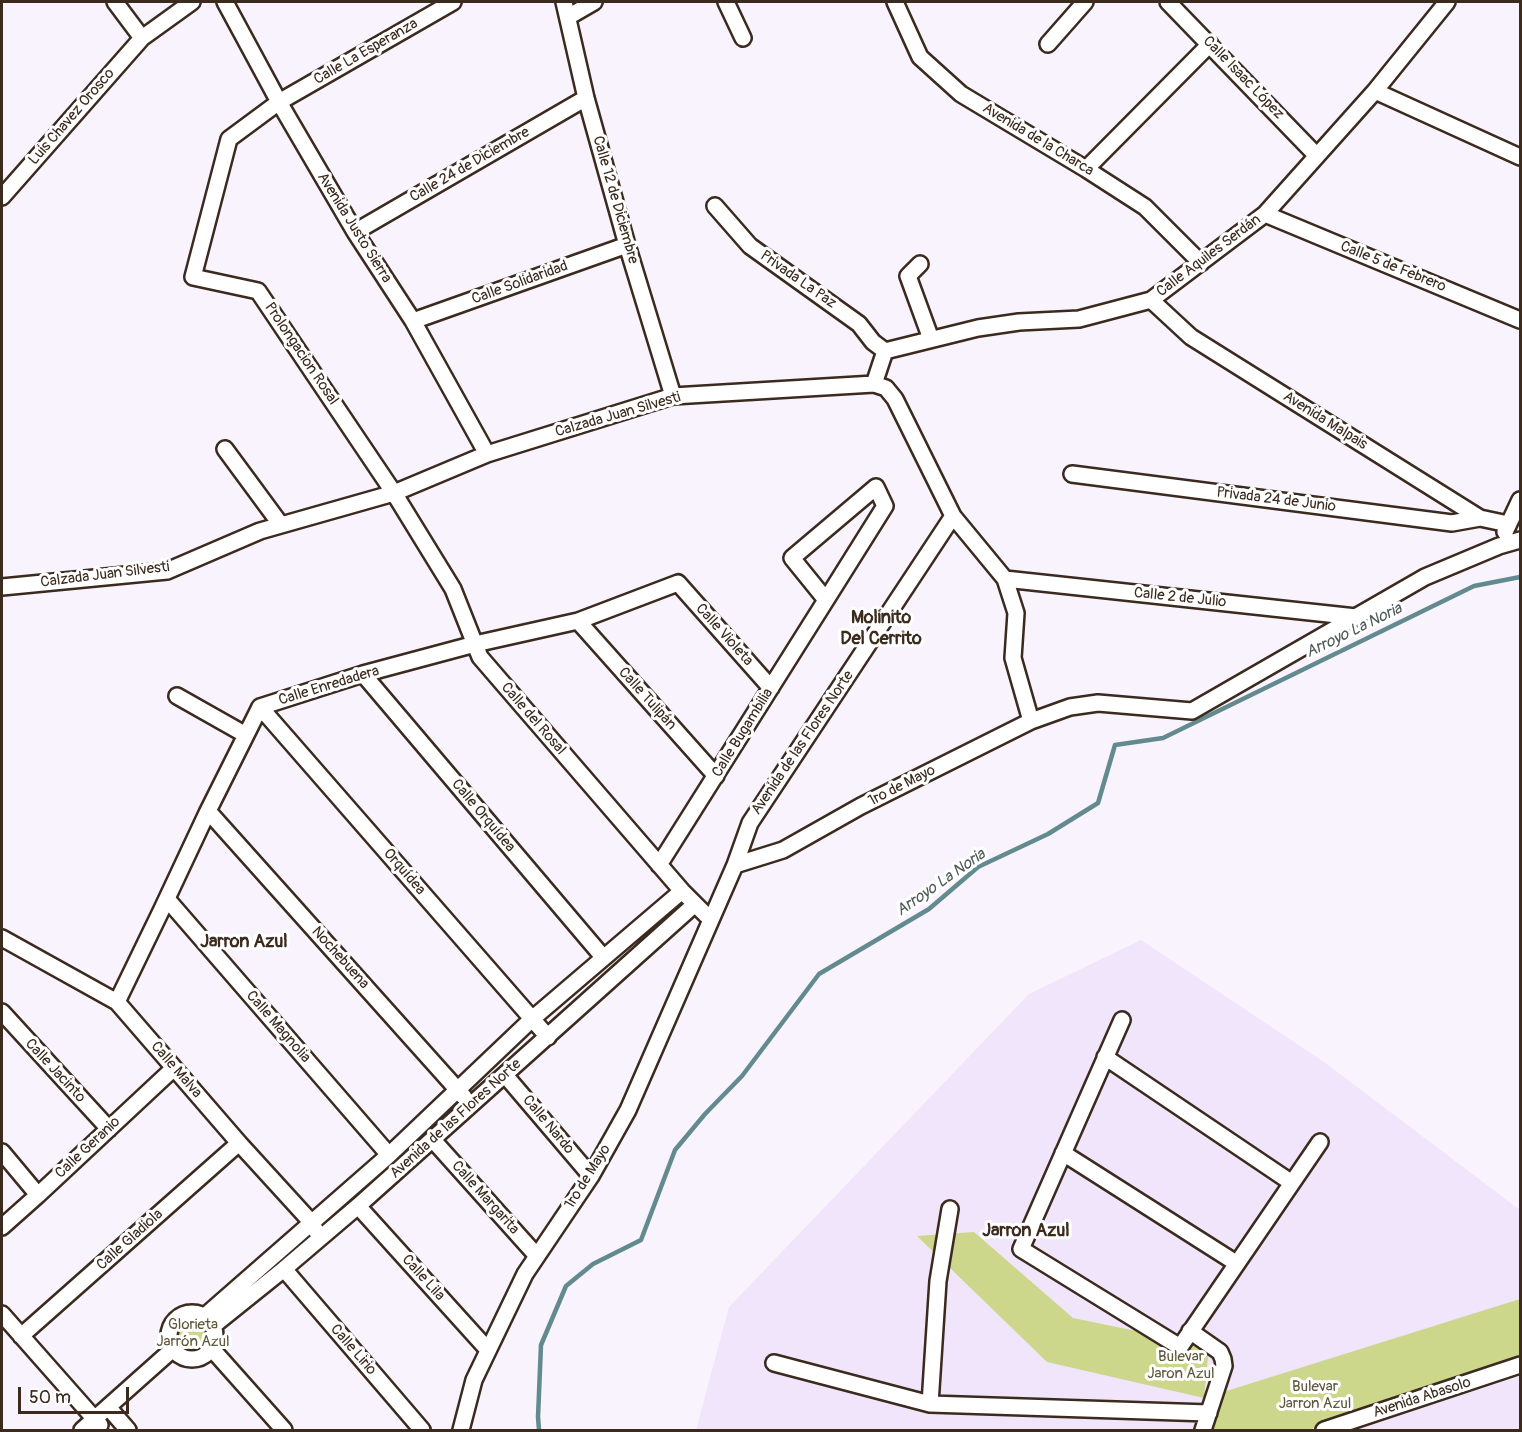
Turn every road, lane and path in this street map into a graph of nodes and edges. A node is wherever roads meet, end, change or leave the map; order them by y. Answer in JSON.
{"nodes":[{"id":1,"x":116,"y":2,"type":"edge"},
{"id":2,"x":192,"y":2,"type":"edge"},
{"id":3,"x":225,"y":2,"type":"edge"},
{"id":4,"x":453,"y":2,"type":"edge"},
{"id":5,"x":564,"y":2,"type":"edge"},
{"id":6,"x":594,"y":2,"type":"edge"},
{"id":7,"x":726,"y":2,"type":"edge"},
{"id":8,"x":895,"y":2,"type":"edge"},
{"id":9,"x":1085,"y":2,"type":"edge"},
{"id":10,"x":1168,"y":2,"type":"edge"},
{"id":11,"x":1447,"y":2,"type":"edge"},
{"id":12,"x":568,"y":17,"type":"junction"},
{"id":13,"x":142,"y":38,"type":"junction"},
{"id":14,"x":743,"y":38,"type":"dead end"},
{"id":15,"x":1048,"y":44,"type":"dead end"},
{"id":16,"x":1210,"y":44,"type":"junction"},
{"id":17,"x":1375,"y":91,"type":"junction"},
{"id":18,"x":586,"y":98,"type":"junction"},
{"id":19,"x":279,"y":102,"type":"junction"},
{"id":20,"x":1317,"y":156,"type":"junction"},
{"id":21,"x":1521,"y":157,"type":"edge"},
{"id":22,"x":1086,"y":169,"type":"junction"},
{"id":23,"x":2,"y":197,"type":"edge"},
{"id":24,"x":715,"y":206,"type":"dead end"},
{"id":25,"x":1265,"y":214,"type":"junction"},
{"id":26,"x":355,"y":232,"type":"junction"},
{"id":27,"x":627,"y":245,"type":"junction"},
{"id":28,"x":1201,"y":263,"type":"junction"},
{"id":29,"x":920,"y":264,"type":"dead end"},
{"id":30,"x":1151,"y":300,"type":"junction"},
{"id":31,"x":1521,"y":320,"type":"edge"},
{"id":32,"x":413,"y":321,"type":"junction"},
{"id":33,"x":931,"y":339,"type":"junction"},
{"id":34,"x":885,"y":351,"type":"junction"},
{"id":35,"x":874,"y":384,"type":"junction"},
{"id":36,"x":673,"y":396,"type":"junction"},
{"id":37,"x":225,"y":449,"type":"dead end"},
{"id":38,"x":487,"y":454,"type":"junction"},
{"id":39,"x":1072,"y":474,"type":"dead end"},
{"id":40,"x":394,"y":493,"type":"junction"},
{"id":41,"x":1521,"y":500,"type":"edge"},
{"id":42,"x":953,"y":516,"type":"junction"},
{"id":43,"x":1480,"y":518,"type":"junction"},
{"id":44,"x":1508,"y":524,"type":"junction"},
{"id":45,"x":281,"y":525,"type":"junction"},
{"id":46,"x":1521,"y":540,"type":"edge"},
{"id":47,"x":1499,"y":546,"type":"junction"},
{"id":48,"x":1005,"y":579,"type":"junction"},
{"id":49,"x":678,"y":583,"type":"joint"},
{"id":50,"x":2,"y":587,"type":"edge"},
{"id":51,"x":826,"y":600,"type":"junction"},
{"id":52,"x":1356,"y":618,"type":"junction"},
{"id":53,"x":578,"y":621,"type":"junction"},
{"id":54,"x":475,"y":644,"type":"junction"},
{"id":55,"x":363,"y":674,"type":"junction"},
{"id":56,"x":771,"y":688,"type":"junction"},
{"id":57,"x":177,"y":696,"type":"dead end"},
{"id":58,"x":260,"y":707,"type":"junction"},
{"id":59,"x":1031,"y":721,"type":"junction"},
{"id":60,"x":246,"y":735,"type":"junction"},
{"id":61,"x":716,"y":776,"type":"junction"},
{"id":62,"x":208,"y":811,"type":"junction"},
{"id":63,"x":659,"y":865,"type":"junction"},
{"id":64,"x":735,"y":865,"type":"junction"},
{"id":65,"x":682,"y":891,"type":"junction"},
{"id":66,"x":167,"y":899,"type":"junction"},
{"id":67,"x":694,"y":905,"type":"junction"},
{"id":68,"x":711,"y":920,"type":"junction"},
{"id":69,"x":2,"y":938,"type":"edge"},
{"id":70,"x":603,"y":957,"type":"junction"},
{"id":71,"x":117,"y":1002,"type":"junction"},
{"id":72,"x":2,"y":1012,"type":"edge"},
{"id":73,"x":532,"y":1019,"type":"junction"},
{"id":74,"x":1122,"y":1020,"type":"dead end"},
{"id":75,"x":548,"y":1037,"type":"junction"},
{"id":76,"x":1106,"y":1057,"type":"junction"},
{"id":77,"x":174,"y":1068,"type":"junction"},
{"id":78,"x":505,"y":1075,"type":"junction"},
{"id":79,"x":458,"y":1090,"type":"junction"},
{"id":80,"x":471,"y":1106,"type":"junction"},
{"id":81,"x":109,"y":1129,"type":"junction"},
{"id":82,"x":433,"y":1140,"type":"junction"},
{"id":83,"x":1320,"y":1142,"type":"dead end"},
{"id":84,"x":239,"y":1143,"type":"junction"},
{"id":85,"x":2,"y":1152,"type":"edge"},
{"id":86,"x":1063,"y":1153,"type":"junction"},
{"id":87,"x":389,"y":1155,"type":"junction"},
{"id":88,"x":591,"y":1176,"type":"junction"},
{"id":89,"x":1292,"y":1183,"type":"junction"},
{"id":90,"x":38,"y":1195,"type":"junction"},
{"id":91,"x":358,"y":1206,"type":"junction"},
{"id":92,"x":950,"y":1209,"type":"dead end"},
{"id":93,"x":312,"y":1223,"type":"junction"},
{"id":94,"x":2,"y":1227,"type":"edge"},
{"id":95,"x":321,"y":1238,"type":"junction"},
{"id":96,"x":537,"y":1256,"type":"junction"},
{"id":97,"x":1236,"y":1263,"type":"junction"},
{"id":98,"x":284,"y":1269,"type":"junction"},
{"id":99,"x":2,"y":1314,"type":"edge"},
{"id":100,"x":209,"y":1321,"type":"junction"},
{"id":101,"x":1190,"y":1331,"type":"junction"},
{"id":102,"x":21,"y":1336,"type":"junction"},
{"id":103,"x":488,"y":1350,"type":"junction"},
{"id":104,"x":176,"y":1352,"type":"junction"},
{"id":105,"x":209,"y":1352,"type":"junction"},
{"id":106,"x":774,"y":1363,"type":"dead end"},
{"id":107,"x":1521,"y":1365,"type":"edge"},
{"id":108,"x":930,"y":1404,"type":"junction"},
{"id":109,"x":111,"y":1410,"type":"junction"},
{"id":110,"x":1209,"y":1413,"type":"junction"},
{"id":111,"x":96,"y":1425,"type":"edge"},
{"id":112,"x":82,"y":1431,"type":"edge"},
{"id":113,"x":128,"y":1431,"type":"edge"},
{"id":114,"x":271,"y":1431,"type":"edge"},
{"id":115,"x":284,"y":1431,"type":"edge"},
{"id":116,"x":422,"y":1431,"type":"edge"},
{"id":117,"x":461,"y":1431,"type":"edge"},
{"id":118,"x":1203,"y":1431,"type":"edge"},
{"id":119,"x":1324,"y":1431,"type":"edge"}],
"edges":[{"from":1,"to":13,"type":"street"},
{"from":2,"to":13,"type":"street"},
{"from":3,"to":19,"type":"street","name":"Avenida Justo Sierra"},
{"from":4,"to":19,"type":"street","name":"Calle La Esperanza"},
{"from":5,"to":12,"type":"street","name":"Calle 12 de Diciembre"},
{"from":6,"to":12,"type":"street"},
{"from":7,"to":14,"type":"street"},
{"from":8,"to":22,"type":"street","name":"Avenida de la Charca"},
{"from":9,"to":15,"type":"street"},
{"from":10,"to":16,"type":"street","name":"Calle Isaac López"},
{"from":11,"to":17,"type":"street","name":"Calle Aquiles Serdán"},
{"from":12,"to":18,"type":"street","name":"Calle 12 de Diciembre"},
{"from":13,"to":23,"type":"street","name":"Luis Chavez Orosco"},
{"from":16,"to":20,"type":"street","name":"Calle Isaac López"},
{"from":16,"to":22,"type":"street"},
{"from":17,"to":20,"type":"street","name":"Calle Aquiles Serdán"},
{"from":17,"to":21,"type":"street"},
{"from":18,"to":26,"type":"street","name":"Calle 24 de Diciembre"},
{"from":18,"to":27,"type":"street","name":"Calle 12 de Diciembre"},
{"from":19,"to":26,"type":"street","name":"Avenida Justo Sierra"},
{"from":19,"to":40,"type":"street","name":"Prolongacion Rosal"},
{"from":20,"to":25,"type":"street","name":"Calle Aquiles Serdán"},
{"from":22,"to":28,"type":"street","name":"Avenida de la Charca"},
{"from":24,"to":34,"type":"street","name":"Privada La Paz"},
{"from":25,"to":28,"type":"street","name":"Calle Aquiles Serdán"},
{"from":25,"to":31,"type":"street","name":"Calle 5 de Febrero"},
{"from":26,"to":32,"type":"street","name":"Avenida Justo Sierra"},
{"from":27,"to":32,"type":"street","name":"Calle Solidaridad"},
{"from":27,"to":36,"type":"street","name":"Calle 12 de Diciembre"},
{"from":28,"to":30,"type":"street","name":"Calle Aquiles Serdán"},
{"from":29,"to":33,"type":"street"},
{"from":30,"to":33,"type":"street","name":"Calle Aquiles Serdán"},
{"from":30,"to":43,"type":"street","name":"Avenida Malpais"},
{"from":32,"to":38,"type":"street","name":"Avenida Justo Sierra"},
{"from":33,"to":34,"type":"street","name":"Calle Aquiles Serdán"},
{"from":34,"to":35,"type":"street"},
{"from":35,"to":36,"type":"street","name":"Calzada Juan Silvesti"},
{"from":35,"to":42,"type":"street"},
{"from":36,"to":38,"type":"street","name":"Calzada Juan Silvesti"},
{"from":37,"to":45,"type":"street"},
{"from":38,"to":40,"type":"street","name":"Calzada Juan Silvesti"},
{"from":39,"to":43,"type":"street","name":"Privada 24 de Junio"},
{"from":40,"to":45,"type":"street","name":"Calzada Juan Silvesti"},
{"from":40,"to":54,"type":"street","name":"Calle del Rosal"},
{"from":41,"to":44,"type":"street"},
{"from":42,"to":48,"type":"street"},
{"from":42,"to":64,"type":"street","name":"Avenida de las Flores Norte"},
{"from":43,"to":44,"type":"street","name":"Avenida Malpais"},
{"from":44,"to":47,"type":"street"},
{"from":45,"to":50,"type":"street","name":"Calzada Juan Silvesti"},
{"from":46,"to":47,"type":"street","name":"1ro de Mayo"},
{"from":47,"to":52,"type":"street","name":"1ro de Mayo"},
{"from":48,"to":52,"type":"street","name":"Calle 2 de Julio"},
{"from":48,"to":59,"type":"street"},
{"from":49,"to":53,"type":"street","name":"Calle Enredadera"},
{"from":49,"to":56,"type":"street","name":"Calle Violeta"},
{"from":51,"to":51,"type":"street","name":"Calle Bugambilia"},
{"from":51,"to":56,"type":"street","name":"Calle Bugambilia"},
{"from":52,"to":59,"type":"street","name":"1ro de Mayo"},
{"from":53,"to":54,"type":"street","name":"Calle Enredadera"},
{"from":53,"to":61,"type":"street","name":"Calle Tulipán"},
{"from":54,"to":55,"type":"street","name":"Calle Enredadera"},
{"from":54,"to":63,"type":"street","name":"Calle del Rosal"},
{"from":55,"to":58,"type":"street","name":"Calle Enredadera"},
{"from":55,"to":70,"type":"street","name":"Calle Orquídea"},
{"from":56,"to":61,"type":"street","name":"Calle Bugambilia"},
{"from":57,"to":60,"type":"street"},
{"from":58,"to":60,"type":"street","name":"Calle Enredadera"},
{"from":58,"to":73,"type":"street","name":"Orquídea"},
{"from":59,"to":64,"type":"street","name":"1ro de Mayo"},
{"from":60,"to":62,"type":"street","name":"Calle Enredadera"},
{"from":61,"to":63,"type":"street","name":"Calle Bugambilia"},
{"from":62,"to":66,"type":"street","name":"Calle Enredadera"},
{"from":62,"to":79,"type":"street","name":"Nochebuena"},
{"from":63,"to":65,"type":"street","name":"Calle del Rosal"},
{"from":64,"to":68,"type":"street","name":"Avenida de las Flores Norte"},
{"from":65,"to":67,"type":"street","name":"Calle del Rosal"},
{"from":65,"to":70,"type":"street","name":"Avenida de las Flores Norte"},
{"from":66,"to":71,"type":"street","name":"Calle Enredadera"},
{"from":66,"to":87,"type":"street","name":"Calle Magnolia"},
{"from":67,"to":68,"type":"street","name":"Calle del Rosal"},
{"from":67,"to":75,"type":"street","name":"Avenida de las Flores Norte"},
{"from":68,"to":88,"type":"street","name":"1ro de Mayo"},
{"from":69,"to":71,"type":"street","name":"Calle Malva"},
{"from":70,"to":73,"type":"street","name":"Avenida de las Flores Norte"},
{"from":71,"to":77,"type":"street","name":"Calle Malva"},
{"from":72,"to":81,"type":"street","name":"Calle Jacinto"},
{"from":73,"to":75,"type":"street","name":"Orquídea"},
{"from":73,"to":79,"type":"street","name":"Avenida de las Flores Norte"},
{"from":74,"to":76,"type":"street"},
{"from":75,"to":78,"type":"street","name":"Avenida de las Flores Norte"},
{"from":76,"to":86,"type":"street"},
{"from":76,"to":89,"type":"street"},
{"from":77,"to":81,"type":"street","name":"Calle Geranio"},
{"from":77,"to":84,"type":"street","name":"Calle Malva"},
{"from":78,"to":80,"type":"street","name":"Avenida de las Flores Norte"},
{"from":78,"to":88,"type":"street","name":"Calle Nardo"},
{"from":79,"to":80,"type":"street","name":"Nochebuena"},
{"from":79,"to":87,"type":"street","name":"Avenida de las Flores Norte"},
{"from":80,"to":82,"type":"street","name":"Avenida de las Flores Norte"},
{"from":81,"to":90,"type":"street","name":"Calle Geranio"},
{"from":82,"to":91,"type":"street","name":"Avenida de las Flores Norte"},
{"from":82,"to":96,"type":"street","name":"Calle Margarita"},
{"from":83,"to":89,"type":"street"},
{"from":84,"to":93,"type":"street","name":"Calle Malva"},
{"from":84,"to":102,"type":"street","name":"Calle Gladiola"},
{"from":85,"to":90,"type":"street"},
{"from":86,"to":97,"type":"street"},
{"from":86,"to":101,"type":"street"},
{"from":87,"to":93,"type":"street","name":"Avenida de las Flores Norte"},
{"from":88,"to":96,"type":"street","name":"1ro de Mayo"},
{"from":89,"to":97,"type":"street"},
{"from":90,"to":94,"type":"street","name":"Calle Geranio"},
{"from":91,"to":95,"type":"street","name":"Avenida de las Flores Norte"},
{"from":91,"to":103,"type":"street","name":"Calle Lila"},
{"from":92,"to":108,"type":"street"},
{"from":93,"to":95,"type":"street","name":"Calle Malva"},
{"from":93,"to":100,"type":"street","name":"Avenida de las Flores Norte"},
{"from":95,"to":98,"type":"street","name":"Avenida de las Flores Norte"},
{"from":96,"to":103,"type":"street","name":"1ro de Mayo"},
{"from":97,"to":101,"type":"street"},
{"from":98,"to":100,"type":"street","name":"Avenida de las Flores Norte"},
{"from":98,"to":116,"type":"street","name":"Calle Lirio"},
{"from":99,"to":102,"type":"street"},
{"from":100,"to":104,"type":"street"},
{"from":100,"to":105,"type":"street"},
{"from":101,"to":110,"type":"street"},
{"from":102,"to":111,"type":"street"},
{"from":103,"to":117,"type":"street","name":"1ro de Mayo"},
{"from":104,"to":105,"type":"street"},
{"from":104,"to":109,"type":"street"},
{"from":105,"to":114,"type":"street"},
{"from":105,"to":115,"type":"street"},
{"from":106,"to":108,"type":"street"},
{"from":107,"to":119,"type":"street","name":"Avenida Abasolo"},
{"from":108,"to":110,"type":"street"},
{"from":109,"to":111,"type":"street"},
{"from":109,"to":113,"type":"street"},
{"from":110,"to":118,"type":"street"},
{"from":111,"to":112,"type":"street"}]}
